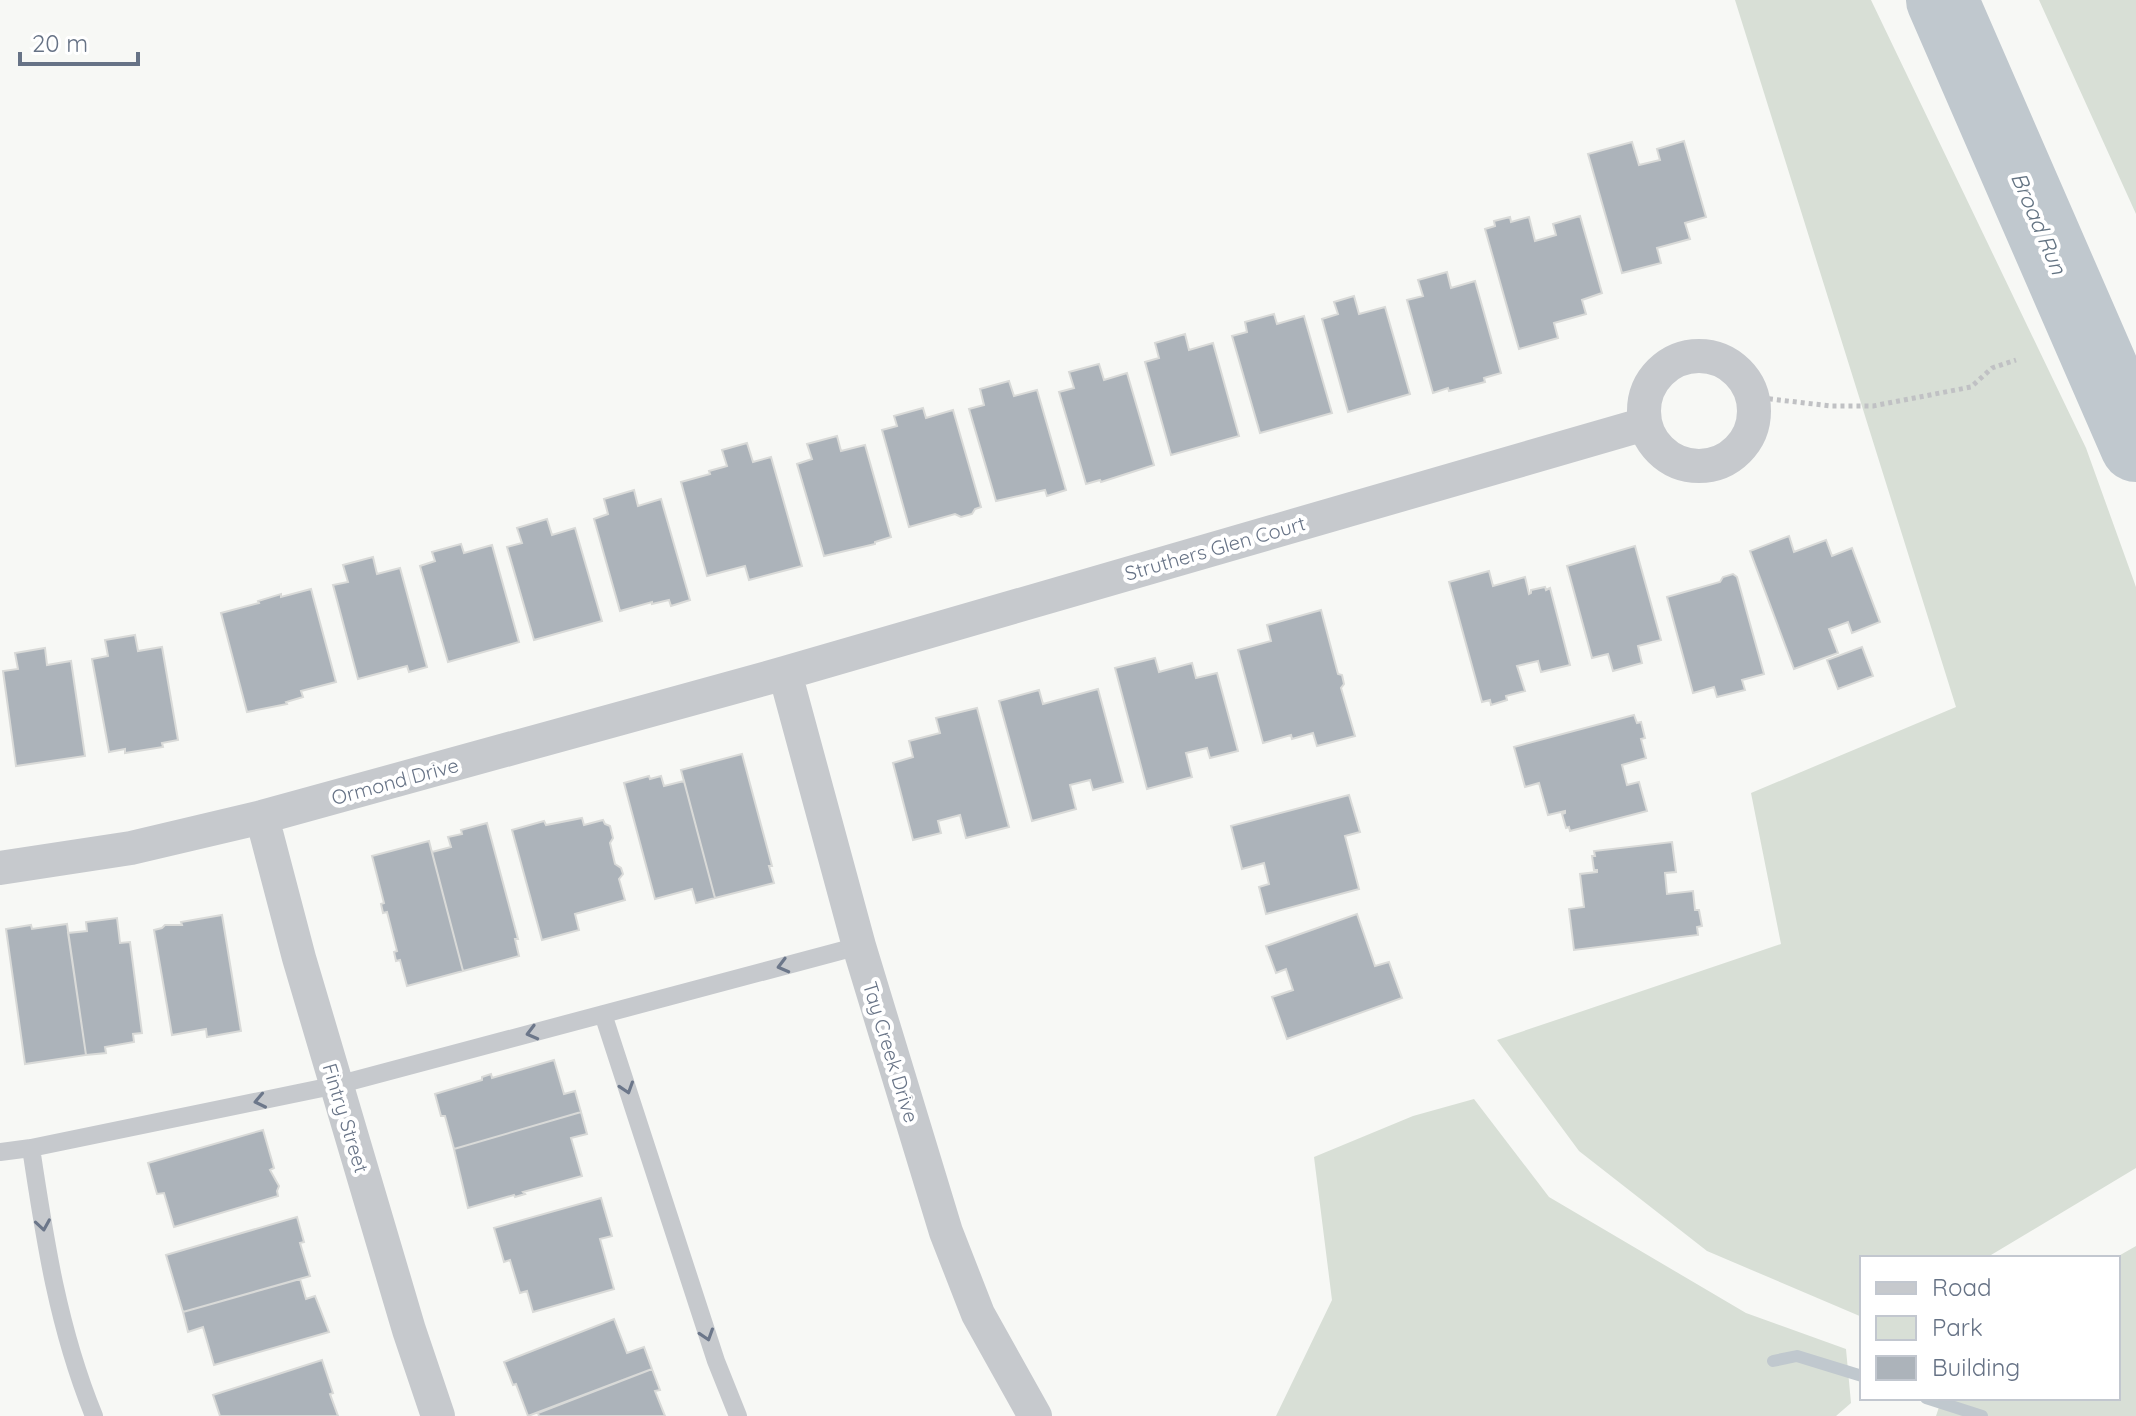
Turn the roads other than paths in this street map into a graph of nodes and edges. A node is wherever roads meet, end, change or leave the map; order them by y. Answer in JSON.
{"nodes":[{"id":1,"x":1645,"y":424,"type":"junction"},
{"id":2,"x":785,"y":673,"type":"junction"},
{"id":3,"x":262,"y":817,"type":"junction"},
{"id":4,"x":0,"y":868,"type":"edge"},
{"id":5,"x":859,"y":946,"type":"junction"},
{"id":6,"x":603,"y":1014,"type":"junction"},
{"id":7,"x":337,"y":1085,"type":"junction"},
{"id":8,"x":31,"y":1148,"type":"junction"},
{"id":9,"x":0,"y":1152,"type":"edge"},
{"id":10,"x":94,"y":1416,"type":"edge"},
{"id":11,"x":438,"y":1416,"type":"edge"},
{"id":12,"x":738,"y":1416,"type":"edge"},
{"id":13,"x":1035,"y":1416,"type":"edge"}],
"edges":[{"from":1,"to":1,"type":"street"},
{"from":1,"to":2,"type":"street","name":"Struthers Glen Court"},
{"from":2,"to":3,"type":"street","name":"Ormond Drive"},
{"from":2,"to":5,"type":"street","name":"Tay Creek Drive"},
{"from":3,"to":4,"type":"street","name":"Ormond Drive"},
{"from":3,"to":7,"type":"street","name":"Fintry Street"},
{"from":5,"to":6,"type":"lane","one_way":true},
{"from":5,"to":13,"type":"street","name":"Tay Creek Drive"},
{"from":6,"to":7,"type":"lane","one_way":true},
{"from":6,"to":12,"type":"lane","one_way":true},
{"from":7,"to":8,"type":"lane","one_way":true},
{"from":7,"to":11,"type":"street","name":"Fintry Street"},
{"from":8,"to":9,"type":"lane"},
{"from":8,"to":10,"type":"lane","one_way":true}]}
